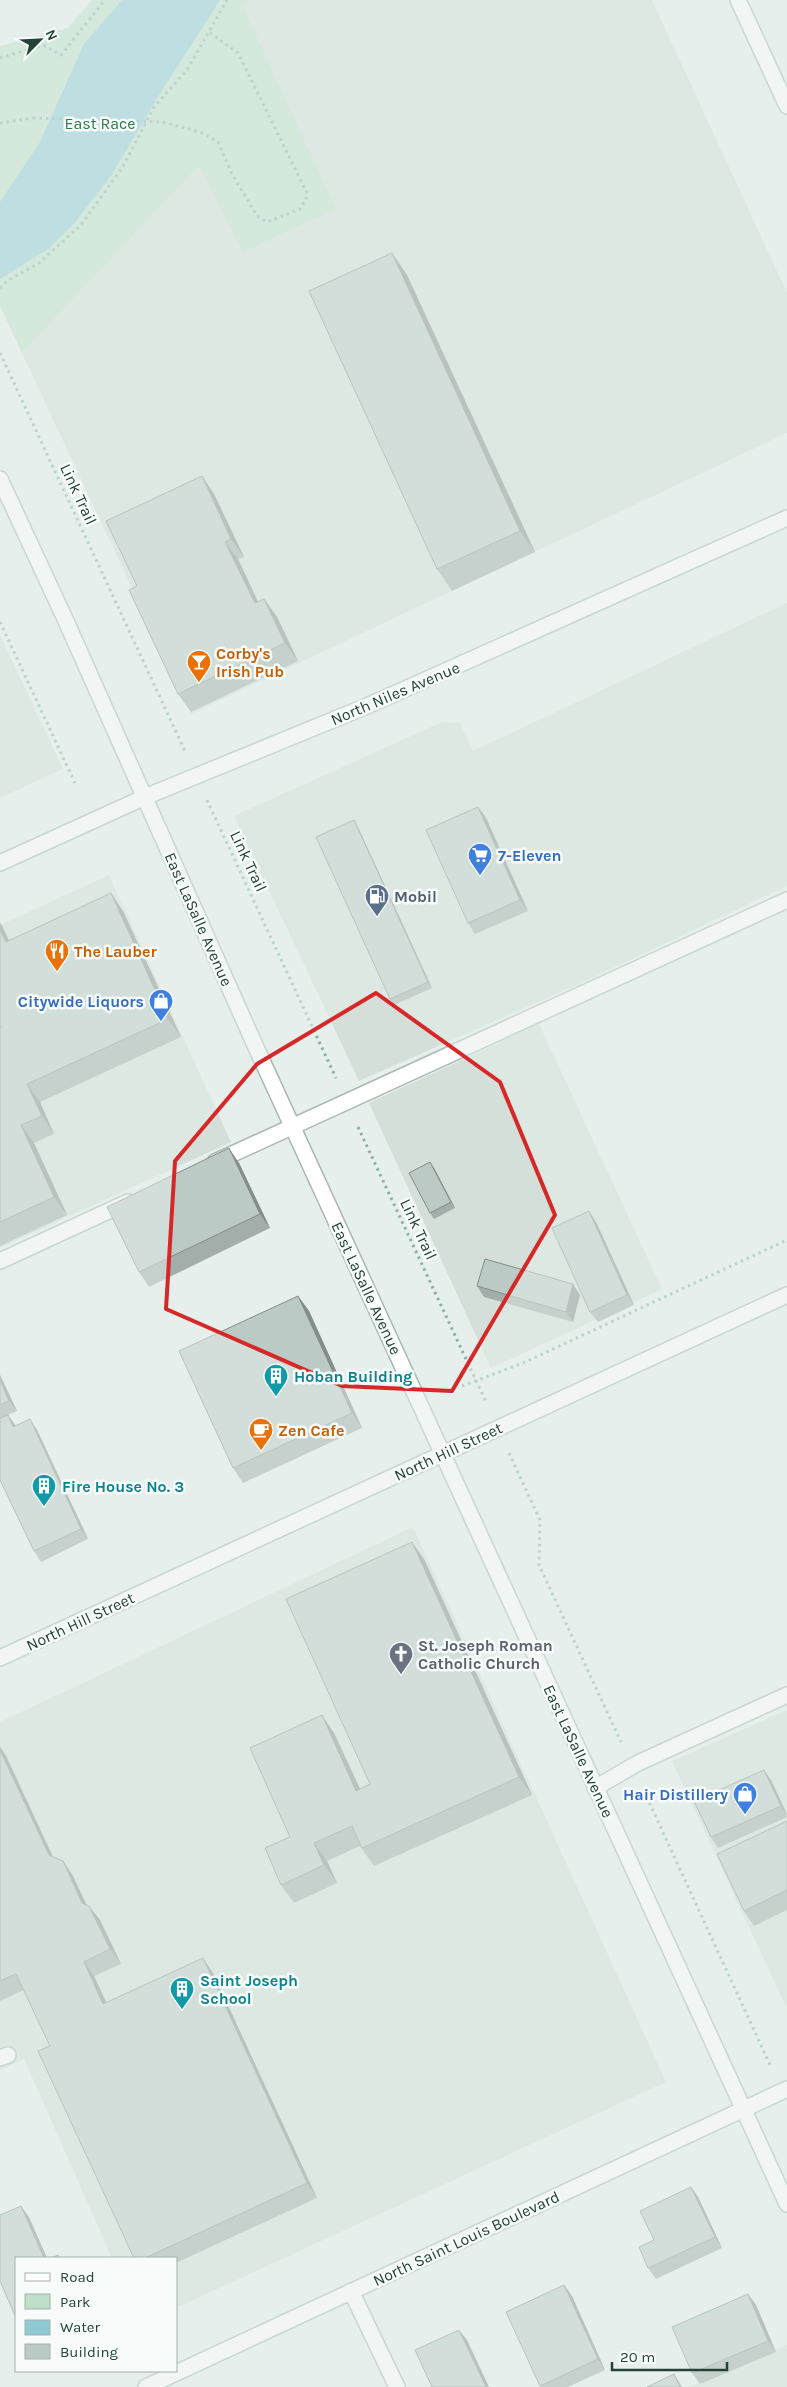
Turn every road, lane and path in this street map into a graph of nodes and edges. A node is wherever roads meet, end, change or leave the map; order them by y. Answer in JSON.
{"nodes":[{"id":1,"x":105,"y":0,"type":"edge"},
{"id":2,"x":228,"y":0,"type":"edge"},
{"id":3,"x":738,"y":0,"type":"edge"},
{"id":4,"x":208,"y":32,"type":"junction"},
{"id":5,"x":0,"y":58,"type":"edge"},
{"id":6,"x":787,"y":106,"type":"edge"},
{"id":7,"x":0,"y":123,"type":"edge"},
{"id":8,"x":0,"y":288,"type":"edge"},
{"id":9,"x":0,"y":353,"type":"edge"},
{"id":10,"x":0,"y":479,"type":"edge"},
{"id":11,"x":787,"y":518,"type":"edge"},
{"id":12,"x":0,"y":622,"type":"edge"},
{"id":13,"x":196,"y":776,"type":"junction"},
{"id":14,"x":75,"y":783,"type":"dead end"},
{"id":15,"x":145,"y":797,"type":"junction"},
{"id":16,"x":0,"y":863,"type":"edge"},
{"id":17,"x":787,"y":900,"type":"edge"},
{"id":18,"x":346,"y":1101,"type":"junction"},
{"id":19,"x":292,"y":1125,"type":"junction"},
{"id":20,"x":206,"y":1166,"type":"edge"},
{"id":21,"x":143,"y":1195,"type":"edge"},
{"id":22,"x":787,"y":1240,"type":"edge"},
{"id":23,"x":0,"y":1261,"type":"edge"},
{"id":24,"x":787,"y":1295,"type":"edge"},
{"id":25,"x":476,"y":1380,"type":"junction"},
{"id":26,"x":462,"y":1386,"type":"dead end"},
{"id":27,"x":480,"y":1389,"type":"dead end"},
{"id":28,"x":442,"y":1454,"type":"junction"},
{"id":29,"x":0,"y":1658,"type":"edge"},
{"id":30,"x":787,"y":1695,"type":"edge"},
{"id":31,"x":596,"y":1788,"type":"junction"},
{"id":32,"x":787,"y":2089,"type":"edge"},
{"id":33,"x":743,"y":2109,"type":"junction"},
{"id":34,"x":787,"y":2204,"type":"edge"},
{"id":35,"x":351,"y":2291,"type":"junction"},
{"id":36,"x":146,"y":2387,"type":"edge"},
{"id":37,"x":397,"y":2387,"type":"edge"}],
"edges":[{"from":1,"to":5,"type":"path"},
{"from":2,"to":4,"type":"path"},
{"from":3,"to":6,"type":"street"},
{"from":4,"to":7,"type":"path","bridge":true},
{"from":4,"to":8,"type":"path"},
{"from":9,"to":13,"type":"path","name":"Link Trail"},
{"from":10,"to":15,"type":"street","name":"East LaSalle Avenue"},
{"from":11,"to":13,"type":"street","name":"North Niles Avenue"},
{"from":12,"to":14,"type":"path"},
{"from":13,"to":15,"type":"street","name":"North Niles Avenue"},
{"from":13,"to":18,"type":"path","name":"Link Trail"},
{"from":15,"to":16,"type":"street","name":"North Niles Avenue"},
{"from":15,"to":19,"type":"street","name":"East LaSalle Avenue"},
{"from":17,"to":18,"type":"street"},
{"from":18,"to":19,"type":"street"},
{"from":18,"to":25,"type":"path","name":"Link Trail"},
{"from":19,"to":20,"type":"street"},
{"from":19,"to":28,"type":"street","name":"East LaSalle Avenue"},
{"from":21,"to":23,"type":"street"},
{"from":22,"to":25,"type":"path"},
{"from":24,"to":28,"type":"street","name":"North Hill Street"},
{"from":25,"to":26,"type":"path"},
{"from":25,"to":27,"type":"path","name":"Link Trail"},
{"from":28,"to":29,"type":"street","name":"North Hill Street"},
{"from":28,"to":31,"type":"street","name":"East LaSalle Avenue"},
{"from":30,"to":31,"type":"street"},
{"from":31,"to":33,"type":"street","name":"East LaSalle Avenue"},
{"from":32,"to":33,"type":"street","name":"North Saint Louis Boulevard"},
{"from":33,"to":34,"type":"street","name":"East LaSalle Avenue"},
{"from":33,"to":35,"type":"street","name":"North Saint Louis Boulevard"},
{"from":35,"to":36,"type":"street","name":"North Saint Louis Boulevard"},
{"from":35,"to":37,"type":"street"}]}
